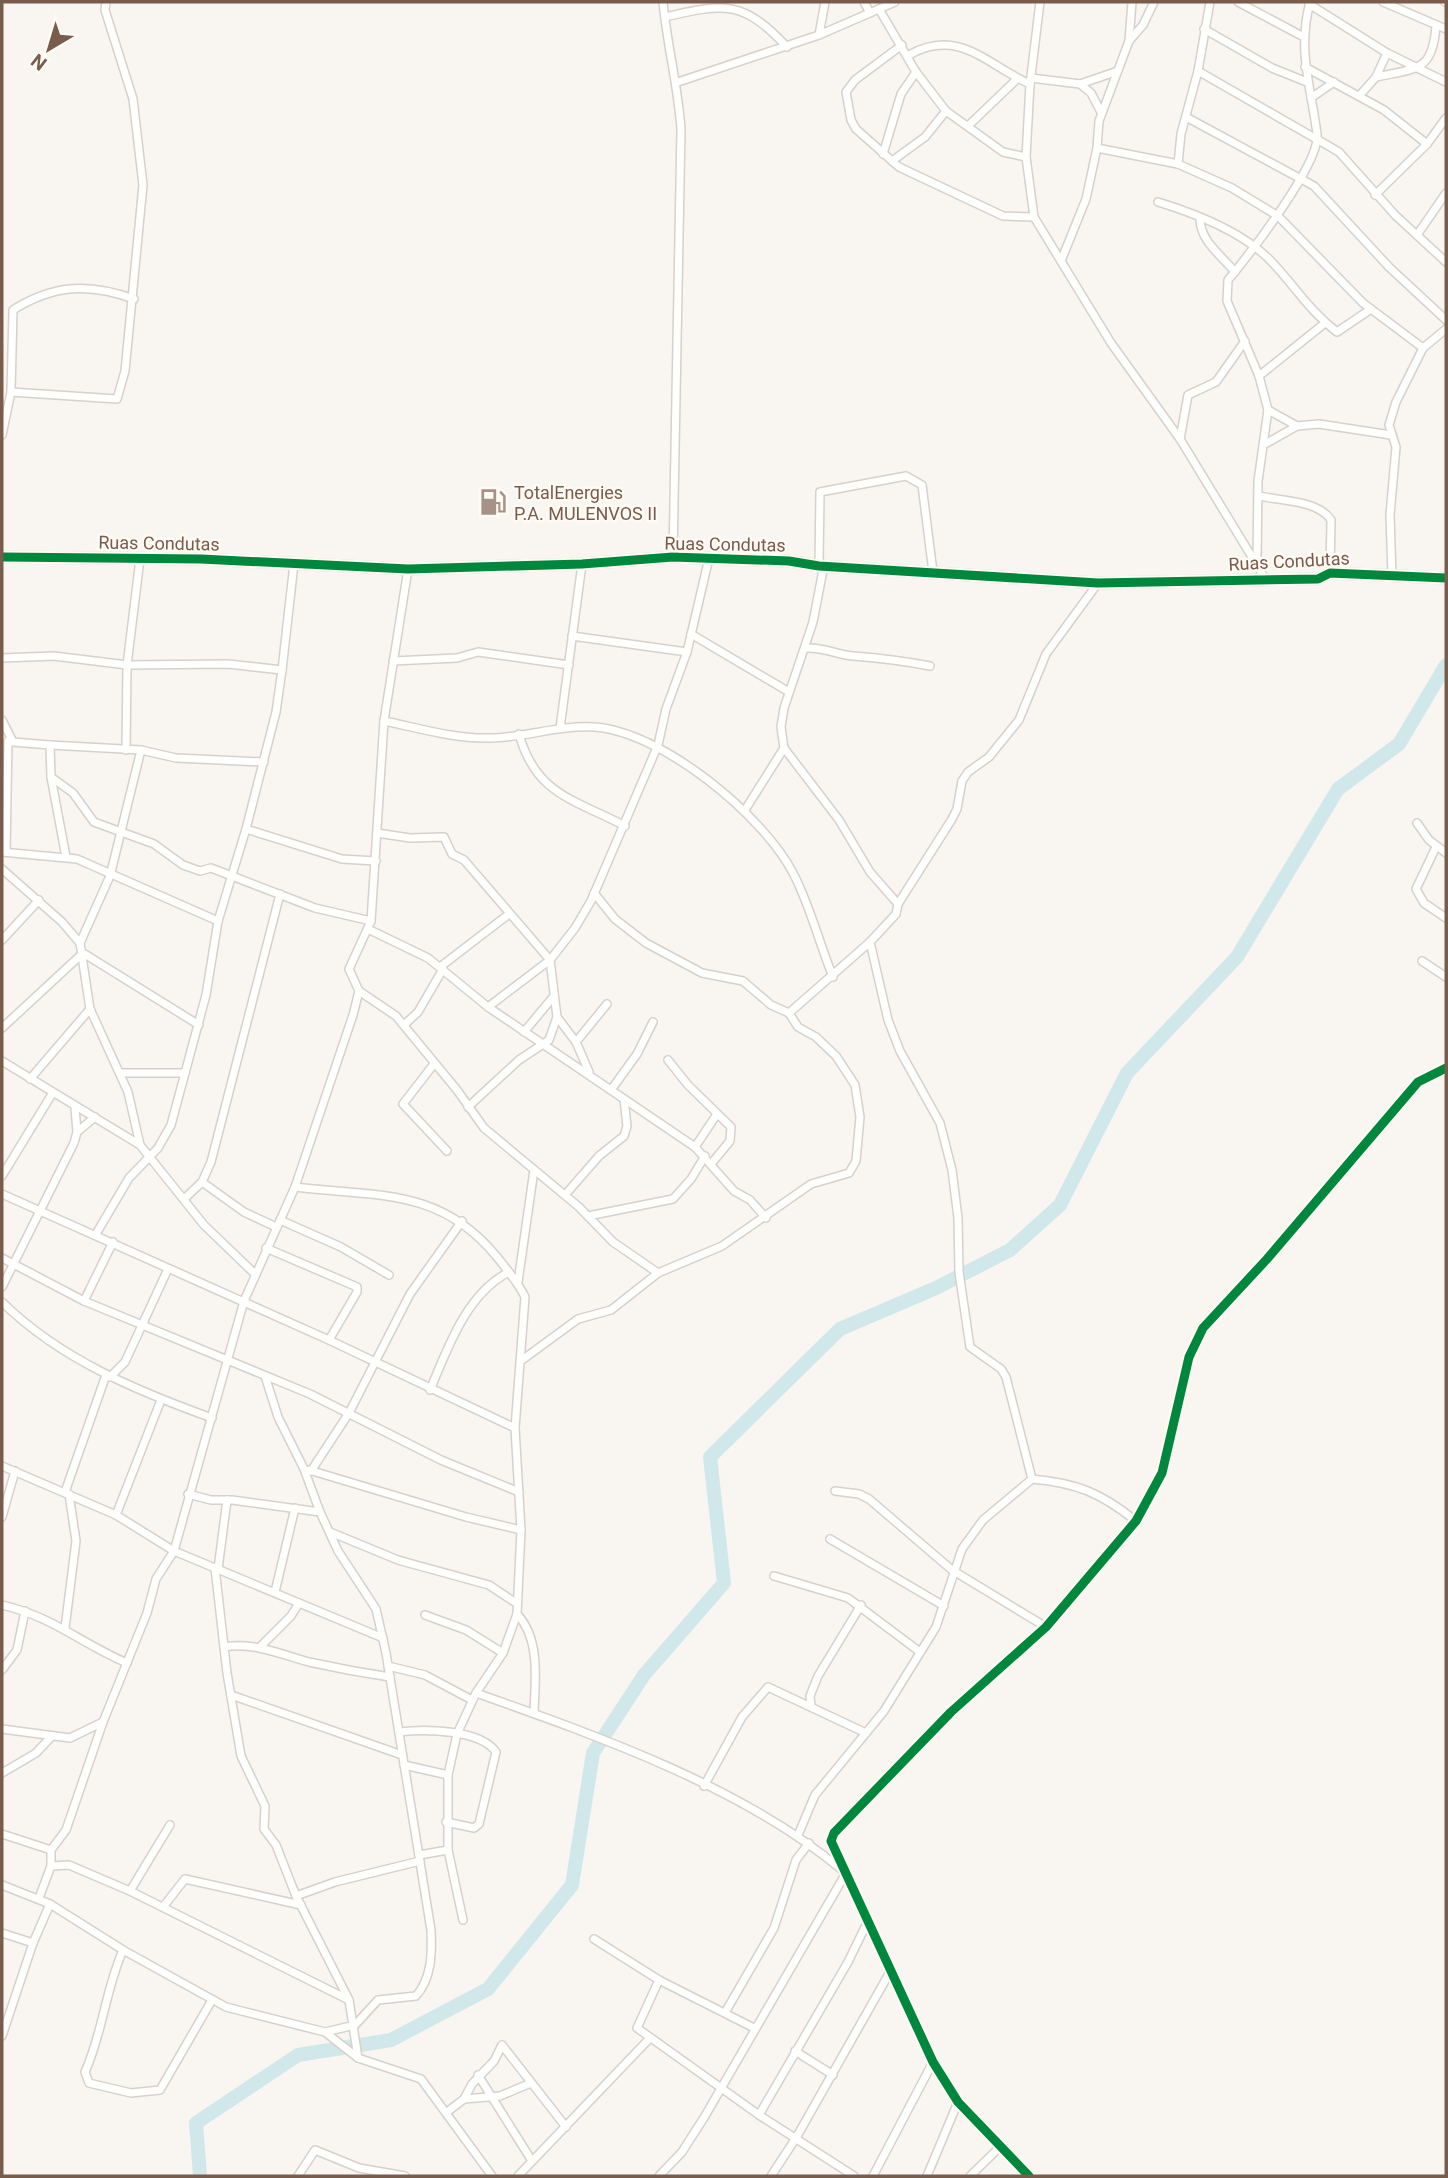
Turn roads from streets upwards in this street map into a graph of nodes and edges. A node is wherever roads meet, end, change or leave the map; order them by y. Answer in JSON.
{"nodes":[{"id":1,"x":106,"y":2,"type":"edge"},
{"id":2,"x":663,"y":2,"type":"edge"},
{"id":3,"x":825,"y":2,"type":"edge"},
{"id":4,"x":864,"y":2,"type":"edge"},
{"id":5,"x":895,"y":2,"type":"edge"},
{"id":6,"x":1040,"y":2,"type":"edge"},
{"id":7,"x":1154,"y":2,"type":"edge"},
{"id":8,"x":1210,"y":2,"type":"edge"},
{"id":9,"x":1238,"y":2,"type":"edge"},
{"id":10,"x":1383,"y":2,"type":"edge"},
{"id":11,"x":724,"y":3,"type":"edge"},
{"id":12,"x":1310,"y":3,"type":"edge"},
{"id":13,"x":1131,"y":5,"type":"edge"},
{"id":14,"x":879,"y":9,"type":"junction"},
{"id":15,"x":870,"y":13,"type":"junction"},
{"id":16,"x":665,"y":17,"type":"junction"},
{"id":17,"x":1143,"y":25,"type":"junction"},
{"id":18,"x":1436,"y":25,"type":"junction"},
{"id":19,"x":1203,"y":29,"type":"junction"},
{"id":20,"x":1446,"y":29,"type":"edge"},
{"id":21,"x":819,"y":35,"type":"junction"},
{"id":22,"x":1302,"y":36,"type":"junction"},
{"id":23,"x":1129,"y":41,"type":"junction"},
{"id":24,"x":902,"y":45,"type":"junction"},
{"id":25,"x":787,"y":47,"type":"junction"},
{"id":26,"x":1387,"y":52,"type":"junction"},
{"id":27,"x":909,"y":55,"type":"junction"},
{"id":28,"x":1429,"y":59,"type":"junction"},
{"id":29,"x":1305,"y":67,"type":"junction"},
{"id":30,"x":1419,"y":69,"type":"junction"},
{"id":31,"x":1198,"y":71,"type":"junction"},
{"id":32,"x":916,"y":72,"type":"junction"},
{"id":33,"x":1115,"y":72,"type":"junction"},
{"id":34,"x":1430,"y":74,"type":"junction"},
{"id":35,"x":1376,"y":77,"type":"junction"},
{"id":36,"x":1017,"y":79,"type":"junction"},
{"id":37,"x":1030,"y":81,"type":"junction"},
{"id":38,"x":678,"y":82,"type":"junction"},
{"id":39,"x":1307,"y":82,"type":"junction"},
{"id":40,"x":1334,"y":82,"type":"junction"},
{"id":41,"x":1446,"y":82,"type":"edge"},
{"id":42,"x":1080,"y":85,"type":"junction"},
{"id":43,"x":1360,"y":95,"type":"junction"},
{"id":44,"x":1311,"y":98,"type":"junction"},
{"id":45,"x":946,"y":111,"type":"junction"},
{"id":46,"x":1101,"y":113,"type":"junction"},
{"id":47,"x":1186,"y":117,"type":"junction"},
{"id":48,"x":1446,"y":118,"type":"edge"},
{"id":49,"x":968,"y":126,"type":"junction"},
{"id":50,"x":1318,"y":138,"type":"junction"},
{"id":51,"x":1427,"y":144,"type":"junction"},
{"id":52,"x":1097,"y":148,"type":"junction"},
{"id":53,"x":883,"y":154,"type":"junction"},
{"id":54,"x":1026,"y":157,"type":"junction"},
{"id":55,"x":892,"y":161,"type":"junction"},
{"id":56,"x":1178,"y":164,"type":"junction"},
{"id":57,"x":1301,"y":176,"type":"junction"},
{"id":58,"x":1446,"y":193,"type":"edge"},
{"id":59,"x":1375,"y":195,"type":"junction"},
{"id":60,"x":1158,"y":202,"type":"dead end"},
{"id":61,"x":1278,"y":216,"type":"junction"},
{"id":62,"x":1034,"y":217,"type":"junction"},
{"id":63,"x":1200,"y":219,"type":"junction"},
{"id":64,"x":1417,"y":235,"type":"junction"},
{"id":65,"x":1254,"y":247,"type":"junction"},
{"id":66,"x":1445,"y":258,"type":"edge"},
{"id":67,"x":1061,"y":261,"type":"junction"},
{"id":68,"x":1235,"y":272,"type":"junction"},
{"id":69,"x":134,"y":299,"type":"junction"},
{"id":70,"x":1371,"y":309,"type":"junction"},
{"id":71,"x":1446,"y":320,"type":"edge"},
{"id":72,"x":1325,"y":323,"type":"junction"},
{"id":73,"x":1446,"y":329,"type":"edge"},
{"id":74,"x":1245,"y":341,"type":"junction"},
{"id":75,"x":1423,"y":348,"type":"junction"},
{"id":76,"x":1259,"y":376,"type":"junction"},
{"id":77,"x":11,"y":392,"type":"junction"},
{"id":78,"x":1268,"y":410,"type":"junction"},
{"id":79,"x":1297,"y":426,"type":"junction"},
{"id":80,"x":2,"y":435,"type":"edge"},
{"id":81,"x":1391,"y":435,"type":"junction"},
{"id":82,"x":1180,"y":439,"type":"junction"},
{"id":83,"x":1265,"y":444,"type":"junction"},
{"id":84,"x":1259,"y":496,"type":"junction"},
{"id":85,"x":2,"y":556,"type":"edge"},
{"id":86,"x":673,"y":557,"type":"junction"},
{"id":87,"x":709,"y":558,"type":"junction"},
{"id":88,"x":140,"y":559,"type":"junction"},
{"id":89,"x":1257,"y":562,"type":"junction"},
{"id":90,"x":295,"y":564,"type":"junction"},
{"id":91,"x":582,"y":564,"type":"junction"},
{"id":92,"x":821,"y":566,"type":"junction"},
{"id":93,"x":408,"y":569,"type":"junction"},
{"id":94,"x":933,"y":572,"type":"junction"},
{"id":95,"x":1331,"y":573,"type":"junction"},
{"id":96,"x":1392,"y":575,"type":"junction"},
{"id":97,"x":1446,"y":578,"type":"edge"},
{"id":98,"x":1266,"y":580,"type":"junction"},
{"id":99,"x":1098,"y":583,"type":"junction"},
{"id":100,"x":691,"y":634,"type":"junction"},
{"id":101,"x":572,"y":636,"type":"junction"},
{"id":102,"x":805,"y":648,"type":"junction"},
{"id":103,"x":687,"y":652,"type":"junction"},
{"id":104,"x":2,"y":658,"type":"edge"},
{"id":105,"x":393,"y":661,"type":"junction"},
{"id":106,"x":127,"y":665,"type":"junction"},
{"id":107,"x":569,"y":665,"type":"junction"},
{"id":108,"x":930,"y":666,"type":"dead end"},
{"id":109,"x":282,"y":670,"type":"junction"},
{"id":110,"x":789,"y":692,"type":"junction"},
{"id":111,"x":2,"y":720,"type":"edge"},
{"id":112,"x":384,"y":721,"type":"junction"},
{"id":113,"x":559,"y":728,"type":"junction"},
{"id":114,"x":519,"y":734,"type":"junction"},
{"id":115,"x":8,"y":741,"type":"edge"},
{"id":116,"x":50,"y":745,"type":"junction"},
{"id":117,"x":658,"y":745,"type":"junction"},
{"id":118,"x":784,"y":748,"type":"junction"},
{"id":119,"x":126,"y":750,"type":"junction"},
{"id":120,"x":141,"y":750,"type":"junction"},
{"id":121,"x":264,"y":762,"type":"junction"},
{"id":122,"x":51,"y":777,"type":"junction"},
{"id":123,"x":744,"y":810,"type":"junction"},
{"id":124,"x":1417,"y":823,"type":"dead end"},
{"id":125,"x":625,"y":826,"type":"junction"},
{"id":126,"x":246,"y":829,"type":"junction"},
{"id":127,"x":120,"y":831,"type":"junction"},
{"id":128,"x":377,"y":833,"type":"junction"},
{"id":129,"x":1436,"y":847,"type":"junction"},
{"id":130,"x":4,"y":852,"type":"edge"},
{"id":131,"x":1446,"y":853,"type":"edge"},
{"id":132,"x":66,"y":858,"type":"junction"},
{"id":133,"x":376,"y":861,"type":"junction"},
{"id":134,"x":5,"y":871,"type":"edge"},
{"id":135,"x":110,"y":876,"type":"junction"},
{"id":136,"x":232,"y":876,"type":"junction"},
{"id":137,"x":2,"y":881,"type":"edge"},
{"id":138,"x":594,"y":892,"type":"junction"},
{"id":139,"x":280,"y":894,"type":"junction"},
{"id":140,"x":38,"y":900,"type":"junction"},
{"id":141,"x":898,"y":904,"type":"junction"},
{"id":142,"x":509,"y":914,"type":"junction"},
{"id":143,"x":1446,"y":918,"type":"edge"},
{"id":144,"x":218,"y":920,"type":"junction"},
{"id":145,"x":372,"y":921,"type":"junction"},
{"id":146,"x":370,"y":930,"type":"junction"},
{"id":147,"x":2,"y":940,"type":"edge"},
{"id":148,"x":870,"y":942,"type":"junction"},
{"id":149,"x":80,"y":943,"type":"junction"},
{"id":150,"x":83,"y":953,"type":"junction"},
{"id":151,"x":550,"y":960,"type":"junction"},
{"id":152,"x":1422,"y":961,"type":"dead end"},
{"id":153,"x":441,"y":968,"type":"junction"},
{"id":154,"x":833,"y":977,"type":"junction"},
{"id":155,"x":1446,"y":977,"type":"edge"},
{"id":156,"x":359,"y":992,"type":"junction"},
{"id":157,"x":554,"y":996,"type":"junction"},
{"id":158,"x":607,"y":1004,"type":"dead end"},
{"id":159,"x":488,"y":1007,"type":"junction"},
{"id":160,"x":90,"y":1009,"type":"junction"},
{"id":161,"x":789,"y":1013,"type":"junction"},
{"id":162,"x":557,"y":1017,"type":"junction"},
{"id":163,"x":653,"y":1022,"type":"dead end"},
{"id":164,"x":199,"y":1025,"type":"junction"},
{"id":165,"x":404,"y":1025,"type":"junction"},
{"id":166,"x":2,"y":1028,"type":"edge"},
{"id":167,"x":524,"y":1032,"type":"junction"},
{"id":168,"x":535,"y":1041,"type":"junction"},
{"id":169,"x":576,"y":1042,"type":"junction"},
{"id":170,"x":542,"y":1046,"type":"junction"},
{"id":171,"x":533,"y":1051,"type":"junction"},
{"id":172,"x":668,"y":1060,"type":"dead end"},
{"id":173,"x":2,"y":1062,"type":"edge"},
{"id":174,"x":434,"y":1064,"type":"junction"},
{"id":175,"x":1446,"y":1068,"type":"edge"},
{"id":176,"x":121,"y":1073,"type":"junction"},
{"id":177,"x":185,"y":1073,"type":"junction"},
{"id":178,"x":590,"y":1073,"type":"junction"},
{"id":179,"x":30,"y":1079,"type":"junction"},
{"id":180,"x":611,"y":1090,"type":"junction"},
{"id":181,"x":52,"y":1094,"type":"junction"},
{"id":182,"x":624,"y":1099,"type":"junction"},
{"id":183,"x":468,"y":1107,"type":"junction"},
{"id":184,"x":75,"y":1108,"type":"junction"},
{"id":185,"x":718,"y":1114,"type":"junction"},
{"id":186,"x":95,"y":1117,"type":"junction"},
{"id":187,"x":77,"y":1132,"type":"junction"},
{"id":188,"x":141,"y":1145,"type":"junction"},
{"id":189,"x":695,"y":1147,"type":"junction"},
{"id":190,"x":447,"y":1151,"type":"dead end"},
{"id":191,"x":149,"y":1155,"type":"junction"},
{"id":192,"x":705,"y":1156,"type":"junction"},
{"id":193,"x":711,"y":1164,"type":"junction"},
{"id":194,"x":534,"y":1170,"type":"junction"},
{"id":195,"x":2,"y":1176,"type":"edge"},
{"id":196,"x":202,"y":1182,"type":"junction"},
{"id":197,"x":295,"y":1187,"type":"junction"},
{"id":198,"x":2,"y":1194,"type":"edge"},
{"id":199,"x":565,"y":1195,"type":"junction"},
{"id":200,"x":184,"y":1199,"type":"junction"},
{"id":201,"x":39,"y":1211,"type":"junction"},
{"id":202,"x":588,"y":1216,"type":"junction"},
{"id":203,"x":766,"y":1219,"type":"junction"},
{"id":204,"x":462,"y":1221,"type":"junction"},
{"id":205,"x":278,"y":1223,"type":"junction"},
{"id":206,"x":96,"y":1234,"type":"junction"},
{"id":207,"x":113,"y":1242,"type":"junction"},
{"id":208,"x":266,"y":1248,"type":"junction"},
{"id":209,"x":2,"y":1258,"type":"edge"},
{"id":210,"x":11,"y":1263,"type":"junction"},
{"id":211,"x":168,"y":1269,"type":"junction"},
{"id":212,"x":509,"y":1272,"type":"junction"},
{"id":213,"x":658,"y":1273,"type":"junction"},
{"id":214,"x":255,"y":1274,"type":"junction"},
{"id":215,"x":389,"y":1275,"type":"dead end"},
{"id":216,"x":518,"y":1282,"type":"junction"},
{"id":217,"x":2,"y":1287,"type":"edge"},
{"id":218,"x":85,"y":1301,"type":"junction"},
{"id":219,"x":244,"y":1301,"type":"junction"},
{"id":220,"x":2,"y":1302,"type":"edge"},
{"id":221,"x":140,"y":1325,"type":"junction"},
{"id":222,"x":329,"y":1340,"type":"junction"},
{"id":223,"x":522,"y":1360,"type":"junction"},
{"id":224,"x":228,"y":1362,"type":"junction"},
{"id":225,"x":375,"y":1364,"type":"junction"},
{"id":226,"x":108,"y":1376,"type":"junction"},
{"id":227,"x":265,"y":1376,"type":"junction"},
{"id":228,"x":430,"y":1390,"type":"junction"},
{"id":229,"x":161,"y":1400,"type":"junction"},
{"id":230,"x":349,"y":1413,"type":"junction"},
{"id":231,"x":212,"y":1418,"type":"junction"},
{"id":232,"x":514,"y":1428,"type":"junction"},
{"id":233,"x":2,"y":1466,"type":"edge"},
{"id":234,"x":308,"y":1470,"type":"junction"},
{"id":235,"x":15,"y":1471,"type":"junction"},
{"id":236,"x":1032,"y":1479,"type":"junction"},
{"id":237,"x":835,"y":1491,"type":"dead end"},
{"id":238,"x":519,"y":1492,"type":"junction"},
{"id":239,"x":67,"y":1493,"type":"junction"},
{"id":240,"x":188,"y":1494,"type":"junction"},
{"id":241,"x":227,"y":1500,"type":"junction"},
{"id":242,"x":295,"y":1508,"type":"junction"},
{"id":243,"x":320,"y":1512,"type":"junction"},
{"id":244,"x":116,"y":1516,"type":"junction"},
{"id":245,"x":2,"y":1517,"type":"edge"},
{"id":246,"x":1136,"y":1521,"type":"junction"},
{"id":247,"x":521,"y":1530,"type":"junction"},
{"id":248,"x":330,"y":1532,"type":"junction"},
{"id":249,"x":830,"y":1539,"type":"dead end"},
{"id":250,"x":174,"y":1551,"type":"junction"},
{"id":251,"x":216,"y":1568,"type":"junction"},
{"id":252,"x":952,"y":1570,"type":"junction"},
{"id":253,"x":774,"y":1576,"type":"dead end"},
{"id":254,"x":275,"y":1592,"type":"junction"},
{"id":255,"x":848,"y":1598,"type":"junction"},
{"id":256,"x":299,"y":1603,"type":"junction"},
{"id":257,"x":516,"y":1603,"type":"junction"},
{"id":258,"x":2,"y":1605,"type":"edge"},
{"id":259,"x":861,"y":1605,"type":"junction"},
{"id":260,"x":944,"y":1606,"type":"junction"},
{"id":261,"x":26,"y":1611,"type":"junction"},
{"id":262,"x":517,"y":1614,"type":"junction"},
{"id":263,"x":425,"y":1615,"type":"dead end"},
{"id":264,"x":853,"y":1615,"type":"junction"},
{"id":265,"x":1046,"y":1626,"type":"junction"},
{"id":266,"x":65,"y":1628,"type":"junction"},
{"id":267,"x":383,"y":1638,"type":"junction"},
{"id":268,"x":224,"y":1647,"type":"junction"},
{"id":269,"x":260,"y":1647,"type":"junction"},
{"id":270,"x":919,"y":1652,"type":"junction"},
{"id":271,"x":503,"y":1653,"type":"junction"},
{"id":272,"x":127,"y":1663,"type":"junction"},
{"id":273,"x":388,"y":1666,"type":"junction"},
{"id":274,"x":2,"y":1670,"type":"edge"},
{"id":275,"x":390,"y":1677,"type":"junction"},
{"id":276,"x":231,"y":1695,"type":"junction"},
{"id":277,"x":810,"y":1696,"type":"junction"},
{"id":278,"x":474,"y":1697,"type":"junction"},
{"id":279,"x":798,"y":1700,"type":"junction"},
{"id":280,"x":811,"y":1706,"type":"junction"},
{"id":281,"x":534,"y":1713,"type":"junction"},
{"id":282,"x":103,"y":1722,"type":"junction"},
{"id":283,"x":2,"y":1729,"type":"edge"},
{"id":284,"x":399,"y":1732,"type":"junction"},
{"id":285,"x":866,"y":1733,"type":"junction"},
{"id":286,"x":457,"y":1734,"type":"junction"},
{"id":287,"x":51,"y":1737,"type":"junction"},
{"id":288,"x":402,"y":1755,"type":"junction"},
{"id":289,"x":404,"y":1765,"type":"junction"},
{"id":290,"x":2,"y":1773,"type":"edge"},
{"id":291,"x":448,"y":1775,"type":"junction"},
{"id":292,"x":704,"y":1786,"type":"junction"},
{"id":293,"x":446,"y":1822,"type":"junction"},
{"id":294,"x":170,"y":1825,"type":"dead end"},
{"id":295,"x":2,"y":1834,"type":"edge"},
{"id":296,"x":798,"y":1835,"type":"junction"},
{"id":297,"x":809,"y":1843,"type":"junction"},
{"id":298,"x":51,"y":1850,"type":"junction"},
{"id":299,"x":448,"y":1850,"type":"junction"},
{"id":300,"x":419,"y":1858,"type":"junction"},
{"id":301,"x":51,"y":1866,"type":"junction"},
{"id":302,"x":846,"y":1873,"type":"junction"},
{"id":303,"x":2,"y":1885,"type":"edge"},
{"id":304,"x":130,"y":1891,"type":"junction"},
{"id":305,"x":296,"y":1896,"type":"junction"},
{"id":306,"x":38,"y":1898,"type":"junction"},
{"id":307,"x":50,"y":1904,"type":"junction"},
{"id":308,"x":301,"y":1905,"type":"junction"},
{"id":309,"x":163,"y":1907,"type":"junction"},
{"id":310,"x":463,"y":1920,"type":"dead end"},
{"id":311,"x":867,"y":1923,"type":"junction"},
{"id":312,"x":2,"y":1933,"type":"edge"},
{"id":313,"x":594,"y":1939,"type":"dead end"},
{"id":314,"x":33,"y":1943,"type":"junction"},
{"id":315,"x":123,"y":1950,"type":"junction"},
{"id":316,"x":890,"y":1972,"type":"junction"},
{"id":317,"x":659,"y":1980,"type":"junction"},
{"id":318,"x":212,"y":2000,"type":"junction"},
{"id":319,"x":349,"y":2000,"type":"junction"},
{"id":320,"x":726,"y":2011,"type":"junction"},
{"id":321,"x":355,"y":2025,"type":"junction"},
{"id":322,"x":754,"y":2028,"type":"junction"},
{"id":323,"x":325,"y":2032,"type":"junction"},
{"id":324,"x":2,"y":2036,"type":"edge"},
{"id":325,"x":650,"y":2038,"type":"junction"},
{"id":326,"x":795,"y":2050,"type":"junction"},
{"id":327,"x":358,"y":2058,"type":"junction"},
{"id":328,"x":933,"y":2062,"type":"junction"},
{"id":329,"x":478,"y":2075,"type":"junction"},
{"id":330,"x":833,"y":2075,"type":"junction"},
{"id":331,"x":531,"y":2083,"type":"junction"},
{"id":332,"x":722,"y":2089,"type":"junction"},
{"id":333,"x":490,"y":2097,"type":"junction"},
{"id":334,"x":464,"y":2099,"type":"junction"},
{"id":335,"x":958,"y":2102,"type":"junction"},
{"id":336,"x":447,"y":2112,"type":"junction"},
{"id":337,"x":759,"y":2115,"type":"junction"},
{"id":338,"x":566,"y":2127,"type":"junction"},
{"id":339,"x":796,"y":2138,"type":"junction"},
{"id":340,"x":1001,"y":2146,"type":"junction"},
{"id":341,"x":532,"y":2161,"type":"junction"},
{"id":342,"x":1025,"y":2175,"type":"edge"},
{"id":343,"x":298,"y":2176,"type":"edge"},
{"id":344,"x":405,"y":2176,"type":"edge"},
{"id":345,"x":492,"y":2176,"type":"edge"},
{"id":346,"x":518,"y":2176,"type":"edge"},
{"id":347,"x":659,"y":2176,"type":"edge"},
{"id":348,"x":771,"y":2176,"type":"edge"},
{"id":349,"x":854,"y":2176,"type":"edge"},
{"id":350,"x":873,"y":2176,"type":"edge"},
{"id":351,"x":927,"y":2176,"type":"edge"},
{"id":352,"x":970,"y":2176,"type":"edge"}],
"edges":[{"from":1,"to":69,"type":"street"},
{"from":2,"to":16,"type":"street"},
{"from":3,"to":21,"type":"street"},
{"from":4,"to":15,"type":"street"},
{"from":5,"to":14,"type":"street"},
{"from":6,"to":37,"type":"street"},
{"from":7,"to":17,"type":"street"},
{"from":8,"to":19,"type":"street"},
{"from":9,"to":22,"type":"street"},
{"from":10,"to":18,"type":"street"},
{"from":11,"to":16,"type":"street"},
{"from":11,"to":25,"type":"street"},
{"from":12,"to":22,"type":"street"},
{"from":12,"to":26,"type":"street"},
{"from":13,"to":17,"type":"street"},
{"from":13,"to":23,"type":"street"},
{"from":14,"to":15,"type":"street"},
{"from":14,"to":24,"type":"street"},
{"from":15,"to":21,"type":"street"},
{"from":16,"to":38,"type":"street"},
{"from":17,"to":23,"type":"street"},
{"from":18,"to":20,"type":"street"},
{"from":18,"to":28,"type":"street"},
{"from":19,"to":31,"type":"street"},
{"from":19,"to":39,"type":"street"},
{"from":21,"to":25,"type":"street"},
{"from":22,"to":29,"type":"street"},
{"from":23,"to":33,"type":"street"},
{"from":24,"to":27,"type":"street"},
{"from":24,"to":53,"type":"street"},
{"from":25,"to":38,"type":"street"},
{"from":26,"to":30,"type":"street"},
{"from":26,"to":35,"type":"street"},
{"from":27,"to":32,"type":"street"},
{"from":27,"to":36,"type":"street"},
{"from":28,"to":30,"type":"street"},
{"from":28,"to":34,"type":"street"},
{"from":29,"to":39,"type":"street"},
{"from":29,"to":40,"type":"street"},
{"from":30,"to":34,"type":"street"},
{"from":30,"to":35,"type":"street"},
{"from":31,"to":47,"type":"street"},
{"from":31,"to":50,"type":"street"},
{"from":32,"to":45,"type":"street"},
{"from":32,"to":53,"type":"street"},
{"from":33,"to":42,"type":"street"},
{"from":33,"to":46,"type":"street"},
{"from":34,"to":41,"type":"street"},
{"from":35,"to":43,"type":"street"},
{"from":36,"to":37,"type":"street"},
{"from":36,"to":49,"type":"street"},
{"from":37,"to":42,"type":"street"},
{"from":37,"to":54,"type":"street"},
{"from":38,"to":86,"type":"street"},
{"from":39,"to":44,"type":"street"},
{"from":40,"to":43,"type":"street"},
{"from":40,"to":44,"type":"street"},
{"from":42,"to":46,"type":"street"},
{"from":43,"to":51,"type":"street"},
{"from":44,"to":50,"type":"street"},
{"from":45,"to":49,"type":"street"},
{"from":45,"to":55,"type":"street"},
{"from":46,"to":52,"type":"street"},
{"from":47,"to":56,"type":"street"},
{"from":47,"to":57,"type":"street"},
{"from":48,"to":51,"type":"street"},
{"from":49,"to":54,"type":"street"},
{"from":50,"to":57,"type":"street"},
{"from":50,"to":59,"type":"street"},
{"from":51,"to":59,"type":"street"},
{"from":52,"to":56,"type":"street"},
{"from":52,"to":67,"type":"street"},
{"from":53,"to":55,"type":"street"},
{"from":54,"to":62,"type":"street"},
{"from":55,"to":62,"type":"street"},
{"from":56,"to":61,"type":"street"},
{"from":57,"to":61,"type":"street"},
{"from":57,"to":71,"type":"street"},
{"from":58,"to":64,"type":"street"},
{"from":59,"to":64,"type":"street"},
{"from":60,"to":63,"type":"street"},
{"from":61,"to":65,"type":"street"},
{"from":61,"to":70,"type":"street"},
{"from":62,"to":67,"type":"street"},
{"from":63,"to":65,"type":"street"},
{"from":63,"to":68,"type":"street"},
{"from":64,"to":66,"type":"street"},
{"from":65,"to":68,"type":"street"},
{"from":65,"to":72,"type":"street"},
{"from":67,"to":82,"type":"street"},
{"from":68,"to":74,"type":"street"},
{"from":69,"to":77,"type":"street"},
{"from":69,"to":77,"type":"street"},
{"from":70,"to":72,"type":"street"},
{"from":70,"to":75,"type":"street"},
{"from":72,"to":76,"type":"street"},
{"from":73,"to":75,"type":"street"},
{"from":74,"to":76,"type":"street"},
{"from":74,"to":82,"type":"street"},
{"from":75,"to":81,"type":"street"},
{"from":76,"to":78,"type":"street"},
{"from":77,"to":80,"type":"street"},
{"from":78,"to":79,"type":"street"},
{"from":78,"to":83,"type":"street"},
{"from":79,"to":81,"type":"street"},
{"from":79,"to":83,"type":"street"},
{"from":81,"to":96,"type":"street"},
{"from":82,"to":89,"type":"street"},
{"from":83,"to":84,"type":"street"},
{"from":84,"to":89,"type":"street"},
{"from":84,"to":95,"type":"street"},
{"from":85,"to":88,"type":"street","name":"Ruas Condutas"},
{"from":86,"to":87,"type":"street","name":"Ruas Condutas"},
{"from":86,"to":91,"type":"street","name":"Ruas Condutas"},
{"from":87,"to":92,"type":"street","name":"Ruas Condutas"},
{"from":87,"to":100,"type":"street"},
{"from":88,"to":90,"type":"street","name":"Ruas Condutas"},
{"from":88,"to":106,"type":"street"},
{"from":89,"to":98,"type":"street"},
{"from":90,"to":93,"type":"street","name":"Ruas Condutas"},
{"from":90,"to":109,"type":"street"},
{"from":91,"to":93,"type":"street","name":"Ruas Condutas"},
{"from":91,"to":101,"type":"street"},
{"from":92,"to":94,"type":"street","name":"Ruas Condutas"},
{"from":92,"to":94,"type":"street"},
{"from":92,"to":102,"type":"street"},
{"from":93,"to":105,"type":"street"},
{"from":94,"to":99,"type":"street","name":"Ruas Condutas"},
{"from":95,"to":96,"type":"street","name":"Ruas Condutas"},
{"from":95,"to":98,"type":"street","name":"Ruas Condutas"},
{"from":96,"to":97,"type":"street","name":"Ruas Condutas"},
{"from":98,"to":99,"type":"street","name":"Ruas Condutas"},
{"from":99,"to":141,"type":"street"},
{"from":100,"to":103,"type":"street"},
{"from":100,"to":110,"type":"street"},
{"from":101,"to":103,"type":"street"},
{"from":101,"to":107,"type":"street"},
{"from":102,"to":108,"type":"street"},
{"from":102,"to":110,"type":"street"},
{"from":103,"to":117,"type":"street"},
{"from":104,"to":106,"type":"street"},
{"from":105,"to":107,"type":"street"},
{"from":105,"to":112,"type":"street"},
{"from":106,"to":109,"type":"street"},
{"from":106,"to":119,"type":"street"},
{"from":107,"to":113,"type":"street"},
{"from":109,"to":121,"type":"street"},
{"from":110,"to":118,"type":"street"},
{"from":111,"to":115,"type":"street"},
{"from":112,"to":114,"type":"street"},
{"from":112,"to":128,"type":"street"},
{"from":113,"to":114,"type":"street"},
{"from":113,"to":117,"type":"street"},
{"from":114,"to":125,"type":"street"},
{"from":115,"to":116,"type":"street"},
{"from":115,"to":130,"type":"street"},
{"from":116,"to":119,"type":"street"},
{"from":116,"to":122,"type":"street"},
{"from":117,"to":123,"type":"street"},
{"from":117,"to":125,"type":"street"},
{"from":118,"to":123,"type":"street"},
{"from":118,"to":141,"type":"street"},
{"from":119,"to":120,"type":"street"},
{"from":120,"to":121,"type":"street"},
{"from":120,"to":127,"type":"street"},
{"from":121,"to":126,"type":"street"},
{"from":122,"to":127,"type":"street"},
{"from":122,"to":132,"type":"street"},
{"from":123,"to":154,"type":"street"},
{"from":124,"to":129,"type":"street"},
{"from":125,"to":138,"type":"street"},
{"from":126,"to":133,"type":"street"},
{"from":126,"to":136,"type":"street"},
{"from":127,"to":135,"type":"street"},
{"from":127,"to":136,"type":"street"},
{"from":128,"to":133,"type":"street"},
{"from":128,"to":142,"type":"street"},
{"from":129,"to":131,"type":"street"},
{"from":129,"to":143,"type":"street"},
{"from":130,"to":132,"type":"street"},
{"from":132,"to":135,"type":"street"},
{"from":133,"to":145,"type":"street"},
{"from":134,"to":137,"type":"street"},
{"from":134,"to":140,"type":"street"},
{"from":135,"to":144,"type":"street"},
{"from":135,"to":149,"type":"street"},
{"from":136,"to":139,"type":"street"},
{"from":136,"to":144,"type":"street"},
{"from":138,"to":151,"type":"street"},
{"from":138,"to":161,"type":"street"},
{"from":139,"to":145,"type":"street"},
{"from":139,"to":196,"type":"street"},
{"from":140,"to":147,"type":"street"},
{"from":140,"to":149,"type":"street"},
{"from":141,"to":148,"type":"street"},
{"from":142,"to":151,"type":"street"},
{"from":142,"to":153,"type":"street"},
{"from":144,"to":164,"type":"street"},
{"from":145,"to":146,"type":"street"},
{"from":146,"to":153,"type":"street"},
{"from":146,"to":156,"type":"street"},
{"from":148,"to":154,"type":"street"},
{"from":148,"to":236,"type":"street"},
{"from":149,"to":150,"type":"street"},
{"from":150,"to":160,"type":"street"},
{"from":150,"to":164,"type":"street"},
{"from":150,"to":166,"type":"street"},
{"from":151,"to":157,"type":"street"},
{"from":151,"to":159,"type":"street"},
{"from":152,"to":155,"type":"street"},
{"from":153,"to":159,"type":"street"},
{"from":153,"to":165,"type":"street"},
{"from":154,"to":161,"type":"street"},
{"from":156,"to":165,"type":"street"},
{"from":156,"to":197,"type":"street"},
{"from":157,"to":162,"type":"street"},
{"from":157,"to":167,"type":"street"},
{"from":158,"to":169,"type":"street"},
{"from":159,"to":167,"type":"street"},
{"from":160,"to":176,"type":"street"},
{"from":160,"to":179,"type":"street"},
{"from":161,"to":203,"type":"street"},
{"from":162,"to":169,"type":"street"},
{"from":162,"to":170,"type":"street"},
{"from":163,"to":180,"type":"street"},
{"from":164,"to":177,"type":"street"},
{"from":165,"to":174,"type":"street"},
{"from":167,"to":168,"type":"street"},
{"from":168,"to":170,"type":"street"},
{"from":168,"to":171,"type":"street"},
{"from":169,"to":178,"type":"street"},
{"from":170,"to":171,"type":"street"},
{"from":170,"to":178,"type":"street"},
{"from":171,"to":183,"type":"street"},
{"from":172,"to":185,"type":"street"},
{"from":173,"to":179,"type":"street"},
{"from":174,"to":183,"type":"street"},
{"from":174,"to":190,"type":"street"},
{"from":175,"to":246,"type":"street"},
{"from":176,"to":177,"type":"street"},
{"from":176,"to":188,"type":"street"},
{"from":177,"to":191,"type":"street"},
{"from":178,"to":180,"type":"street"},
{"from":179,"to":181,"type":"street"},
{"from":180,"to":182,"type":"street"},
{"from":181,"to":184,"type":"street"},
{"from":181,"to":195,"type":"street"},
{"from":182,"to":189,"type":"street"},
{"from":182,"to":199,"type":"street"},
{"from":183,"to":194,"type":"street"},
{"from":184,"to":186,"type":"street"},
{"from":184,"to":187,"type":"street"},
{"from":185,"to":189,"type":"street"},
{"from":185,"to":193,"type":"street"},
{"from":186,"to":187,"type":"street"},
{"from":186,"to":188,"type":"street"},
{"from":187,"to":201,"type":"street"},
{"from":188,"to":191,"type":"street"},
{"from":189,"to":192,"type":"street"},
{"from":191,"to":200,"type":"street"},
{"from":191,"to":206,"type":"street"},
{"from":192,"to":193,"type":"street"},
{"from":192,"to":202,"type":"street"},
{"from":193,"to":203,"type":"street"},
{"from":194,"to":199,"type":"street"},
{"from":194,"to":216,"type":"street"},
{"from":196,"to":200,"type":"street"},
{"from":196,"to":205,"type":"street"},
{"from":197,"to":204,"type":"street"},
{"from":197,"to":205,"type":"street"},
{"from":198,"to":201,"type":"street"},
{"from":199,"to":202,"type":"street"},
{"from":200,"to":214,"type":"street"},
{"from":201,"to":206,"type":"street"},
{"from":201,"to":210,"type":"street"},
{"from":202,"to":213,"type":"street"},
{"from":203,"to":213,"type":"street"},
{"from":204,"to":212,"type":"street"},
{"from":204,"to":225,"type":"street"},
{"from":205,"to":208,"type":"street"},
{"from":205,"to":215,"type":"street"},
{"from":206,"to":207,"type":"street"},
{"from":207,"to":211,"type":"street"},
{"from":207,"to":218,"type":"street"},
{"from":208,"to":214,"type":"street"},
{"from":208,"to":222,"type":"street"},
{"from":209,"to":210,"type":"street"},
{"from":210,"to":217,"type":"street"},
{"from":210,"to":218,"type":"street"},
{"from":211,"to":219,"type":"street"},
{"from":211,"to":221,"type":"street"},
{"from":212,"to":216,"type":"street"},
{"from":212,"to":228,"type":"street"},
{"from":213,"to":223,"type":"street"},
{"from":214,"to":219,"type":"street"},
{"from":216,"to":223,"type":"street"},
{"from":218,"to":221,"type":"street"},
{"from":219,"to":222,"type":"street"},
{"from":219,"to":224,"type":"street"},
{"from":220,"to":226,"type":"street"},
{"from":221,"to":224,"type":"street"},
{"from":221,"to":226,"type":"street"},
{"from":222,"to":225,"type":"street"},
{"from":223,"to":232,"type":"street"},
{"from":224,"to":227,"type":"street"},
{"from":224,"to":231,"type":"street"},
{"from":225,"to":228,"type":"street"},
{"from":225,"to":230,"type":"street"},
{"from":226,"to":229,"type":"street"},
{"from":226,"to":239,"type":"street"},
{"from":227,"to":230,"type":"street"},
{"from":227,"to":234,"type":"street"},
{"from":228,"to":232,"type":"street"},
{"from":229,"to":231,"type":"street"},
{"from":229,"to":244,"type":"street"},
{"from":230,"to":234,"type":"street"},
{"from":230,"to":238,"type":"street"},
{"from":231,"to":240,"type":"street"},
{"from":232,"to":238,"type":"street"},
{"from":233,"to":235,"type":"street"},
{"from":234,"to":243,"type":"street"},
{"from":234,"to":247,"type":"street"},
{"from":235,"to":239,"type":"street"},
{"from":235,"to":245,"type":"street"},
{"from":236,"to":246,"type":"street"},
{"from":236,"to":252,"type":"street"},
{"from":237,"to":252,"type":"street"},
{"from":238,"to":247,"type":"street"},
{"from":239,"to":244,"type":"street"},
{"from":239,"to":266,"type":"street"},
{"from":240,"to":241,"type":"street"},
{"from":240,"to":250,"type":"street"},
{"from":241,"to":242,"type":"street"},
{"from":241,"to":251,"type":"street"},
{"from":242,"to":243,"type":"street"},
{"from":242,"to":254,"type":"street"},
{"from":243,"to":248,"type":"street"},
{"from":244,"to":250,"type":"street"},
{"from":246,"to":265,"type":"street"},
{"from":247,"to":257,"type":"street"},
{"from":248,"to":257,"type":"street"},
{"from":248,"to":267,"type":"street"},
{"from":249,"to":260,"type":"street"},
{"from":250,"to":251,"type":"street"},
{"from":250,"to":272,"type":"street"},
{"from":251,"to":254,"type":"street"},
{"from":251,"to":268,"type":"street"},
{"from":252,"to":260,"type":"street"},
{"from":252,"to":265,"type":"street"},
{"from":253,"to":255,"type":"street"},
{"from":254,"to":256,"type":"street"},
{"from":255,"to":259,"type":"street"},
{"from":255,"to":264,"type":"street"},
{"from":256,"to":267,"type":"street"},
{"from":256,"to":269,"type":"street"},
{"from":257,"to":262,"type":"street"},
{"from":258,"to":261,"type":"street"},
{"from":259,"to":264,"type":"street"},
{"from":259,"to":270,"type":"street"},
{"from":260,"to":270,"type":"street"},
{"from":261,"to":266,"type":"street"},
{"from":261,"to":274,"type":"street"},
{"from":262,"to":271,"type":"street"},
{"from":262,"to":281,"type":"street"},
{"from":263,"to":271,"type":"street"},
{"from":264,"to":277,"type":"street"},
{"from":265,"to":302,"type":"street"},
{"from":266,"to":272,"type":"street"},
{"from":267,"to":273,"type":"street"},
{"from":268,"to":269,"type":"street"},
{"from":268,"to":276,"type":"street"},
{"from":269,"to":275,"type":"street"},
{"from":270,"to":285,"type":"street"},
{"from":271,"to":278,"type":"street"},
{"from":272,"to":282,"type":"street"},
{"from":273,"to":275,"type":"street"},
{"from":273,"to":278,"type":"street"},
{"from":275,"to":284,"type":"street"},
{"from":276,"to":288,"type":"street"},
{"from":276,"to":305,"type":"street"},
{"from":277,"to":279,"type":"street"},
{"from":277,"to":280,"type":"street"},
{"from":278,"to":281,"type":"street"},
{"from":278,"to":286,"type":"street"},
{"from":279,"to":280,"type":"street"},
{"from":279,"to":292,"type":"street"},
{"from":280,"to":285,"type":"street"},
{"from":281,"to":292,"type":"street"},
{"from":282,"to":287,"type":"street"},
{"from":282,"to":298,"type":"street"},
{"from":283,"to":287,"type":"street"},
{"from":284,"to":286,"type":"street"},
{"from":284,"to":288,"type":"street"},
{"from":285,"to":296,"type":"street"},
{"from":286,"to":291,"type":"street"},
{"from":286,"to":293,"type":"street"},
{"from":287,"to":290,"type":"street"},
{"from":288,"to":289,"type":"street"},
{"from":289,"to":291,"type":"street"},
{"from":289,"to":300,"type":"street"},
{"from":291,"to":293,"type":"street"},
{"from":292,"to":296,"type":"street"},
{"from":293,"to":299,"type":"street"},
{"from":294,"to":304,"type":"street"},
{"from":295,"to":298,"type":"street"},
{"from":296,"to":297,"type":"street"},
{"from":297,"to":302,"type":"street"},
{"from":297,"to":320,"type":"street"},
{"from":298,"to":301,"type":"street"},
{"from":299,"to":300,"type":"street"},
{"from":299,"to":310,"type":"street"},
{"from":300,"to":305,"type":"street"},
{"from":300,"to":321,"type":"street"},
{"from":301,"to":304,"type":"street"},
{"from":301,"to":306,"type":"street"},
{"from":302,"to":311,"type":"street"},
{"from":302,"to":322,"type":"street"},
{"from":303,"to":306,"type":"street"},
{"from":304,"to":309,"type":"street"},
{"from":305,"to":308,"type":"street"},
{"from":306,"to":307,"type":"street"},
{"from":307,"to":314,"type":"street"},
{"from":307,"to":315,"type":"street"},
{"from":308,"to":309,"type":"street"},
{"from":308,"to":319,"type":"street"},
{"from":309,"to":319,"type":"street"},
{"from":311,"to":316,"type":"street"},
{"from":311,"to":326,"type":"street"},
{"from":312,"to":314,"type":"street"},
{"from":313,"to":317,"type":"street"},
{"from":314,"to":324,"type":"street"},
{"from":315,"to":318,"type":"street"},
{"from":315,"to":318,"type":"street"},
{"from":316,"to":328,"type":"street"},
{"from":316,"to":330,"type":"street"},
{"from":317,"to":320,"type":"street"},
{"from":317,"to":325,"type":"street"},
{"from":318,"to":323,"type":"street"},
{"from":319,"to":321,"type":"street"},
{"from":320,"to":322,"type":"street"},
{"from":321,"to":323,"type":"street"},
{"from":321,"to":327,"type":"street"},
{"from":322,"to":332,"type":"street"},
{"from":323,"to":327,"type":"street"},
{"from":325,"to":332,"type":"street"},
{"from":325,"to":338,"type":"street"},
{"from":326,"to":330,"type":"street"},
{"from":326,"to":337,"type":"street"},
{"from":327,"to":336,"type":"street"},
{"from":328,"to":335,"type":"street"},
{"from":328,"to":350,"type":"street"},
{"from":329,"to":331,"type":"street"},
{"from":329,"to":333,"type":"street"},
{"from":329,"to":334,"type":"street"},
{"from":330,"to":339,"type":"street"},
{"from":331,"to":333,"type":"street"},
{"from":331,"to":338,"type":"street"},
{"from":332,"to":337,"type":"street"},
{"from":332,"to":347,"type":"street"},
{"from":333,"to":334,"type":"street"},
{"from":333,"to":341,"type":"street"},
{"from":334,"to":336,"type":"street"},
{"from":335,"to":340,"type":"street"},
{"from":335,"to":351,"type":"street"},
{"from":336,"to":345,"type":"street"},
{"from":337,"to":339,"type":"street"},
{"from":338,"to":341,"type":"street"},
{"from":339,"to":348,"type":"street"},
{"from":339,"to":349,"type":"street"},
{"from":340,"to":342,"type":"street"},
{"from":340,"to":352,"type":"street"},
{"from":341,"to":346,"type":"street"},
{"from":343,"to":344,"type":"street"}]}
